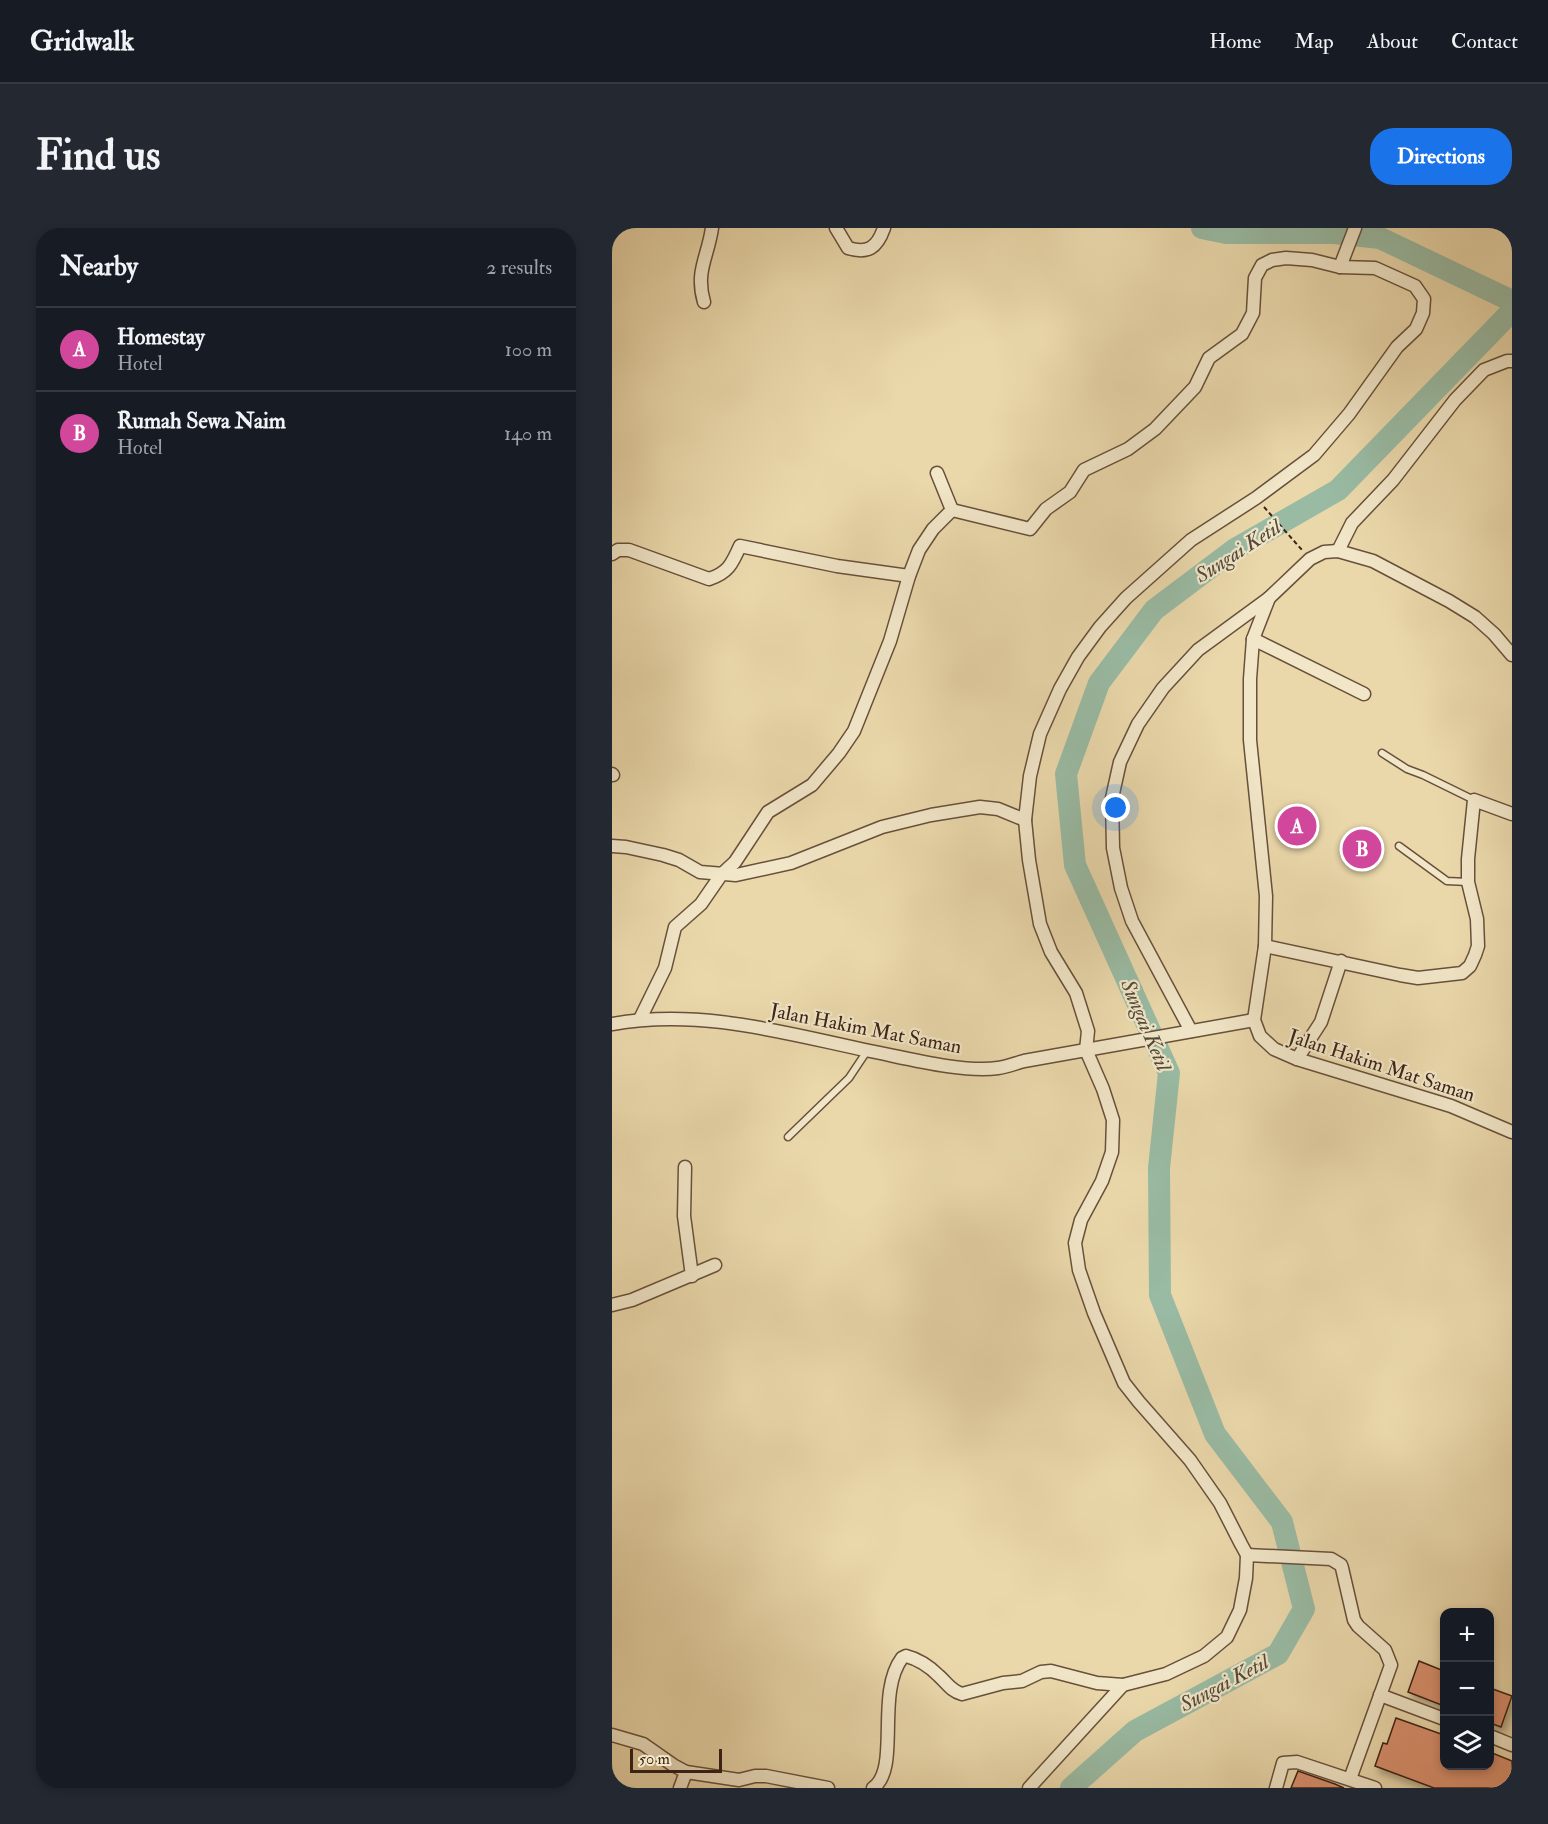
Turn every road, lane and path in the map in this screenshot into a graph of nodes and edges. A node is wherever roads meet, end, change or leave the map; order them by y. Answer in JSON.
{"nodes":[{"id":1,"x":712,"y":228,"type":"edge"},
{"id":2,"x":836,"y":228,"type":"edge"},
{"id":3,"x":884,"y":228,"type":"edge"},
{"id":4,"x":1355,"y":228,"type":"edge"},
{"id":5,"x":1340,"y":267,"type":"junction"},
{"id":6,"x":704,"y":302,"type":"dead end"},
{"id":7,"x":1512,"y":361,"type":"edge"},
{"id":8,"x":937,"y":473,"type":"dead end"},
{"id":9,"x":1265,"y":508,"type":"dead end"},
{"id":10,"x":952,"y":510,"type":"junction"},
{"id":11,"x":1338,"y":551,"type":"junction"},
{"id":12,"x":612,"y":554,"type":"edge"},
{"id":13,"x":1306,"y":554,"type":"dead end"},
{"id":14,"x":909,"y":576,"type":"junction"},
{"id":15,"x":1269,"y":598,"type":"junction"},
{"id":16,"x":1253,"y":639,"type":"junction"},
{"id":17,"x":1510,"y":648,"type":"edge"},
{"id":18,"x":1364,"y":694,"type":"dead end"},
{"id":19,"x":1382,"y":753,"type":"dead end"},
{"id":20,"x":1474,"y":800,"type":"junction"},
{"id":21,"x":1512,"y":814,"type":"edge"},
{"id":22,"x":1025,"y":820,"type":"junction"},
{"id":23,"x":612,"y":846,"type":"edge"},
{"id":24,"x":1399,"y":846,"type":"dead end"},
{"id":25,"x":721,"y":875,"type":"junction"},
{"id":26,"x":1468,"y":882,"type":"junction"},
{"id":27,"x":1264,"y":946,"type":"junction"},
{"id":28,"x":1341,"y":961,"type":"junction"},
{"id":29,"x":640,"y":1019,"type":"junction"},
{"id":30,"x":1254,"y":1020,"type":"junction"},
{"id":31,"x":612,"y":1024,"type":"edge"},
{"id":32,"x":1191,"y":1032,"type":"junction"},
{"id":33,"x":868,"y":1050,"type":"junction"},
{"id":34,"x":1086,"y":1050,"type":"junction"},
{"id":35,"x":1297,"y":1059,"type":"junction"},
{"id":36,"x":1512,"y":1132,"type":"edge"},
{"id":37,"x":788,"y":1137,"type":"dead end"},
{"id":38,"x":685,"y":1167,"type":"dead end"},
{"id":39,"x":714,"y":1265,"type":"dead end"},
{"id":40,"x":692,"y":1275,"type":"junction"},
{"id":41,"x":612,"y":1305,"type":"edge"},
{"id":42,"x":1247,"y":1556,"type":"junction"},
{"id":43,"x":1123,"y":1685,"type":"junction"},
{"id":44,"x":1380,"y":1695,"type":"junction"},
{"id":45,"x":1440,"y":1718,"type":"edge"},
{"id":46,"x":612,"y":1735,"type":"edge"},
{"id":47,"x":1494,"y":1738,"type":"edge"},
{"id":48,"x":1512,"y":1745,"type":"edge"},
{"id":49,"x":686,"y":1772,"type":"junction"},
{"id":50,"x":1350,"y":1779,"type":"junction"},
{"id":51,"x":680,"y":1788,"type":"edge"},
{"id":52,"x":828,"y":1788,"type":"edge"},
{"id":53,"x":873,"y":1788,"type":"edge"},
{"id":54,"x":1029,"y":1788,"type":"edge"},
{"id":55,"x":1276,"y":1788,"type":"edge"},
{"id":56,"x":1375,"y":1788,"type":"edge"}],
"edges":[{"from":1,"to":6,"type":"street"},
{"from":2,"to":3,"type":"street"},
{"from":4,"to":5,"type":"street"},
{"from":5,"to":10,"type":"street"},
{"from":5,"to":22,"type":"street"},
{"from":7,"to":11,"type":"street"},
{"from":8,"to":10,"type":"street"},
{"from":9,"to":13,"type":"path"},
{"from":10,"to":14,"type":"street"},
{"from":11,"to":15,"type":"street"},
{"from":11,"to":17,"type":"street"},
{"from":12,"to":14,"type":"street"},
{"from":14,"to":25,"type":"street"},
{"from":15,"to":16,"type":"street"},
{"from":15,"to":32,"type":"street"},
{"from":16,"to":18,"type":"street"},
{"from":16,"to":27,"type":"street"},
{"from":19,"to":20,"type":"lane"},
{"from":20,"to":21,"type":"street"},
{"from":20,"to":26,"type":"street"},
{"from":22,"to":25,"type":"street"},
{"from":22,"to":34,"type":"street"},
{"from":23,"to":25,"type":"street"},
{"from":24,"to":26,"type":"lane"},
{"from":25,"to":29,"type":"street"},
{"from":26,"to":28,"type":"street"},
{"from":27,"to":28,"type":"street"},
{"from":27,"to":30,"type":"street"},
{"from":28,"to":35,"type":"street"},
{"from":29,"to":31,"type":"street","name":"Jalan Hakim Mat Saman"},
{"from":29,"to":33,"type":"street","name":"Jalan Hakim Mat Saman"},
{"from":30,"to":32,"type":"street","name":"Jalan Hakim Mat Saman"},
{"from":30,"to":35,"type":"street","name":"Jalan Hakim Mat Saman"},
{"from":32,"to":34,"type":"street","name":"Jalan Hakim Mat Saman"},
{"from":33,"to":34,"type":"street","name":"Jalan Hakim Mat Saman"},
{"from":33,"to":37,"type":"lane"},
{"from":34,"to":42,"type":"street"},
{"from":35,"to":36,"type":"street","name":"Jalan Hakim Mat Saman"},
{"from":38,"to":40,"type":"street"},
{"from":39,"to":40,"type":"street"},
{"from":40,"to":41,"type":"street"},
{"from":42,"to":43,"type":"street"},
{"from":42,"to":44,"type":"street"},
{"from":43,"to":53,"type":"street"},
{"from":43,"to":54,"type":"street"},
{"from":44,"to":45,"type":"street"},
{"from":44,"to":50,"type":"street"},
{"from":46,"to":49,"type":"street"},
{"from":47,"to":48,"type":"street"},
{"from":49,"to":51,"type":"street"},
{"from":49,"to":52,"type":"street"},
{"from":50,"to":55,"type":"street"},
{"from":50,"to":56,"type":"street"}]}
